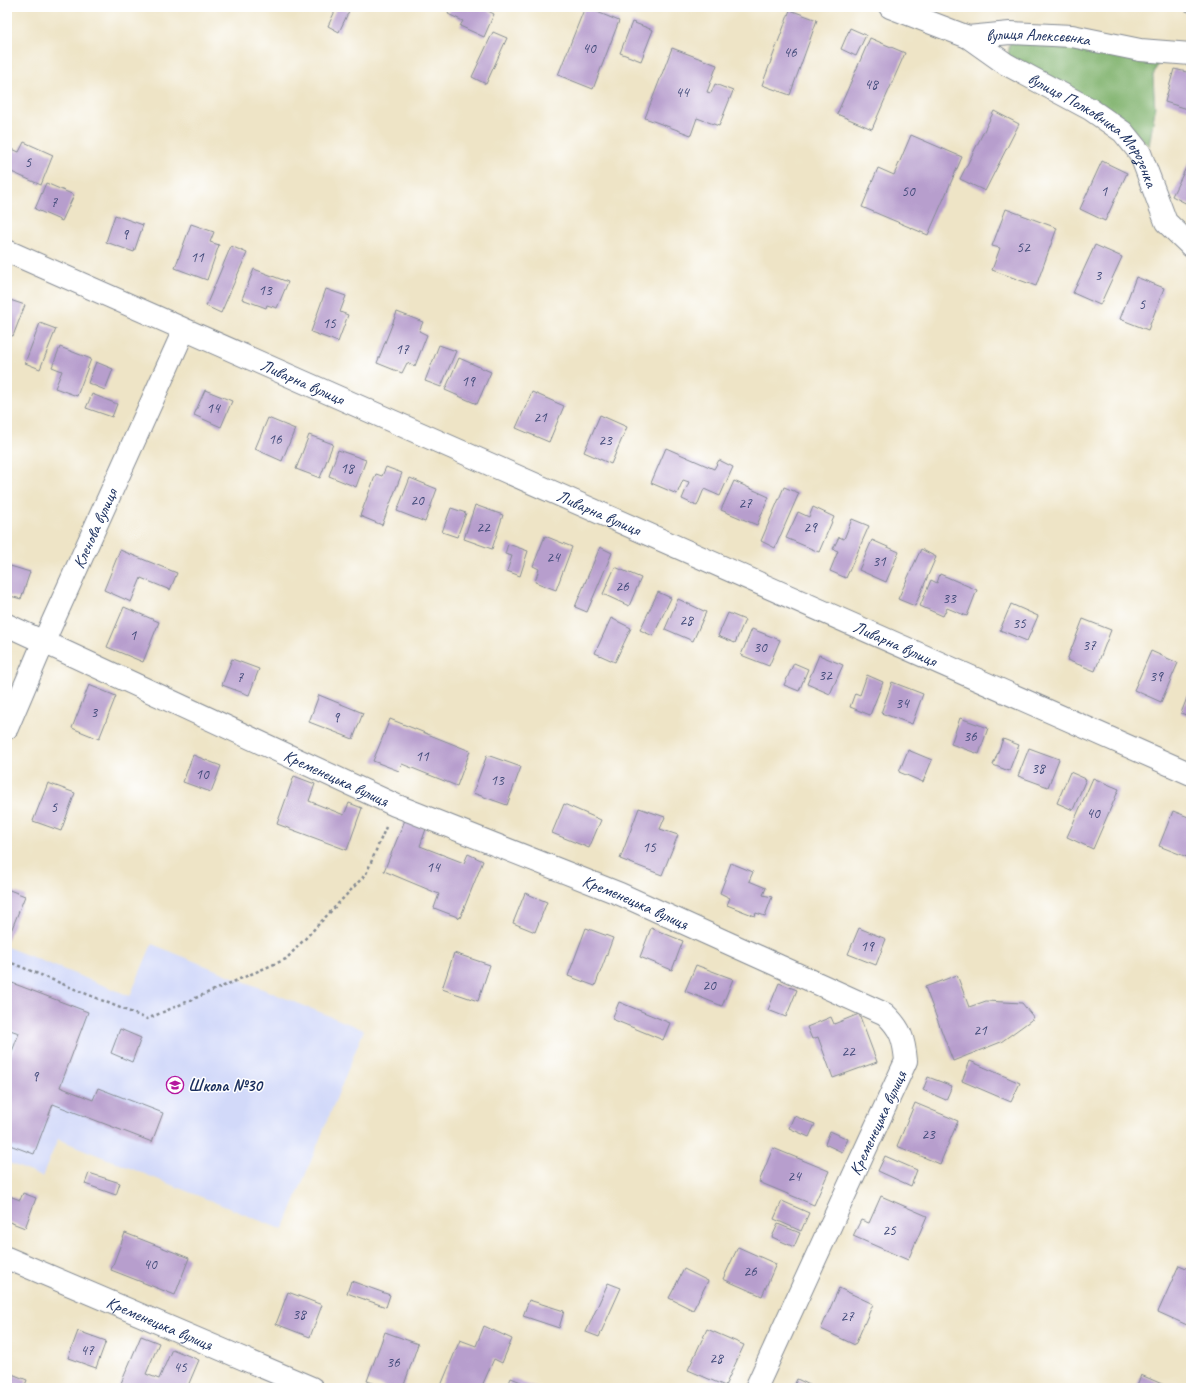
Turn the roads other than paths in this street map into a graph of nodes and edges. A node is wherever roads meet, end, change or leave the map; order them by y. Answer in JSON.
{"nodes":[{"id":1,"x":890,"y":7,"type":"edge"},
{"id":2,"x":968,"y":37,"type":"junction"},
{"id":3,"x":1191,"y":54,"type":"edge"},
{"id":4,"x":1191,"y":246,"type":"edge"},
{"id":5,"x":7,"y":251,"type":"edge"},
{"id":6,"x":184,"y":330,"type":"junction"},
{"id":7,"x":7,"y":625,"type":"edge"},
{"id":8,"x":44,"y":641,"type":"junction"},
{"id":9,"x":7,"y":728,"type":"edge"},
{"id":10,"x":1191,"y":774,"type":"edge"},
{"id":11,"x":7,"y":1258,"type":"edge"},
{"id":12,"x":312,"y":1388,"type":"edge"},
{"id":13,"x":756,"y":1388,"type":"edge"}],
"edges":[{"from":1,"to":2,"type":"street","name":"вулиця Алексєєнка"},
{"from":2,"to":3,"type":"street","name":"вулиця Алексєєнка"},
{"from":2,"to":4,"type":"street","name":"вулиця Полковника Морозенка"},
{"from":5,"to":6,"type":"street","name":"Ливарна вулиця"},
{"from":6,"to":8,"type":"street","name":"Кленова вулиця"},
{"from":6,"to":10,"type":"street","name":"Ливарна вулиця"},
{"from":7,"to":8,"type":"street","name":"Кременецька вулиця"},
{"from":8,"to":9,"type":"street","name":"Кленова вулиця"},
{"from":8,"to":13,"type":"street","name":"Кременецька вулиця"},
{"from":11,"to":12,"type":"street","name":"Кременецька вулиця"}]}
